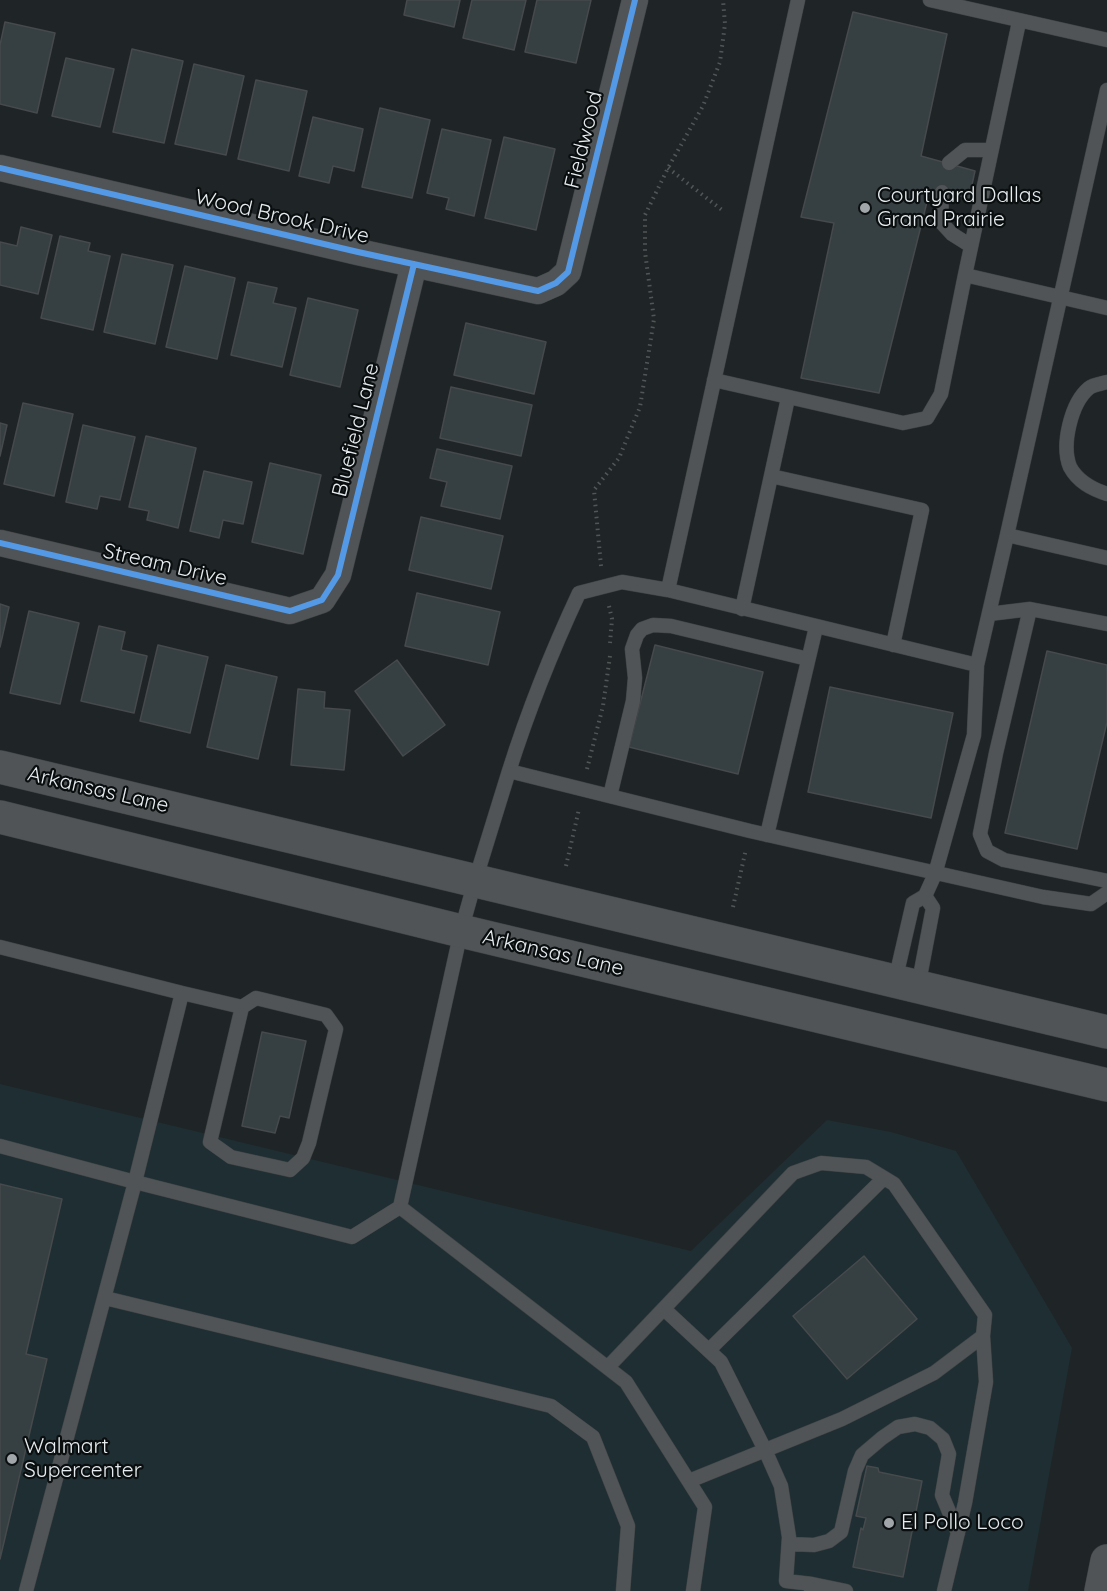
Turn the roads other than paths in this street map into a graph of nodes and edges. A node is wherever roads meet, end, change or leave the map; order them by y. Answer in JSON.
{"nodes":[{"id":1,"x":635,"y":0,"type":"edge"},
{"id":2,"x":798,"y":0,"type":"edge"},
{"id":3,"x":930,"y":0,"type":"edge"},
{"id":4,"x":1019,"y":22,"type":"junction"},
{"id":5,"x":1107,"y":40,"type":"edge"},
{"id":6,"x":1107,"y":90,"type":"edge"},
{"id":7,"x":992,"y":150,"type":"junction"},
{"id":8,"x":949,"y":163,"type":"dead end"},
{"id":9,"x":0,"y":168,"type":"edge"},
{"id":10,"x":942,"y":192,"type":"dead end"},
{"id":11,"x":971,"y":246,"type":"junction"},
{"id":12,"x":414,"y":264,"type":"junction"},
{"id":13,"x":965,"y":275,"type":"junction"},
{"id":14,"x":556,"y":283,"type":"joint"},
{"id":15,"x":1060,"y":297,"type":"junction"},
{"id":16,"x":1107,"y":308,"type":"edge"},
{"id":17,"x":714,"y":380,"type":"junction"},
{"id":18,"x":1107,"y":382,"type":"edge"},
{"id":19,"x":788,"y":398,"type":"junction"},
{"id":20,"x":771,"y":476,"type":"junction"},
{"id":21,"x":1107,"y":494,"type":"edge"},
{"id":22,"x":1007,"y":535,"type":"junction"},
{"id":23,"x":0,"y":543,"type":"edge"},
{"id":24,"x":1107,"y":558,"type":"edge"},
{"id":25,"x":668,"y":590,"type":"junction"},
{"id":26,"x":322,"y":600,"type":"joint"},
{"id":27,"x":742,"y":609,"type":"junction"},
{"id":28,"x":1030,"y":609,"type":"junction"},
{"id":29,"x":989,"y":614,"type":"junction"},
{"id":30,"x":1107,"y":624,"type":"edge"},
{"id":31,"x":816,"y":627,"type":"junction"},
{"id":32,"x":892,"y":645,"type":"junction"},
{"id":33,"x":808,"y":659,"type":"junction"},
{"id":34,"x":977,"y":665,"type":"junction"},
{"id":35,"x":0,"y":767,"type":"edge"},
{"id":36,"x":509,"y":771,"type":"junction"},
{"id":37,"x":610,"y":796,"type":"junction"},
{"id":38,"x":0,"y":817,"type":"edge"},
{"id":39,"x":767,"y":835,"type":"junction"},
{"id":40,"x":935,"y":873,"type":"junction"},
{"id":41,"x":475,"y":880,"type":"junction"},
{"id":42,"x":1107,"y":881,"type":"edge"},
{"id":43,"x":1107,"y":893,"type":"edge"},
{"id":44,"x":925,"y":896,"type":"junction"},
{"id":45,"x":461,"y":931,"type":"junction"},
{"id":46,"x":0,"y":947,"type":"edge"},
{"id":47,"x":907,"y":984,"type":"junction"},
{"id":48,"x":182,"y":993,"type":"junction"},
{"id":49,"x":242,"y":1007,"type":"junction"},
{"id":50,"x":1107,"y":1032,"type":"edge"},
{"id":51,"x":1107,"y":1085,"type":"edge"},
{"id":52,"x":0,"y":1146,"type":"edge"},
{"id":53,"x":884,"y":1178,"type":"junction"},
{"id":54,"x":135,"y":1182,"type":"junction"},
{"id":55,"x":400,"y":1207,"type":"junction"},
{"id":56,"x":105,"y":1298,"type":"junction"},
{"id":57,"x":664,"y":1309,"type":"junction"},
{"id":58,"x":983,"y":1336,"type":"junction"},
{"id":59,"x":709,"y":1350,"type":"junction"},
{"id":60,"x":608,"y":1368,"type":"junction"},
{"id":61,"x":765,"y":1450,"type":"junction"},
{"id":62,"x":689,"y":1481,"type":"junction"},
{"id":63,"x":958,"y":1533,"type":"junction"},
{"id":64,"x":789,"y":1544,"type":"junction"},
{"id":65,"x":1107,"y":1561,"type":"edge"},
{"id":66,"x":812,"y":1588,"type":"edge"},
{"id":67,"x":26,"y":1591,"type":"edge"},
{"id":68,"x":623,"y":1591,"type":"edge"},
{"id":69,"x":693,"y":1591,"type":"edge"},
{"id":70,"x":846,"y":1591,"type":"edge"},
{"id":71,"x":944,"y":1591,"type":"edge"},
{"id":72,"x":1101,"y":1591,"type":"edge"}],
"edges":[{"from":1,"to":14,"type":"street","name":"Fieldwood"},
{"from":2,"to":17,"type":"lane"},
{"from":3,"to":4,"type":"lane"},
{"from":4,"to":5,"type":"lane"},
{"from":4,"to":7,"type":"lane"},
{"from":6,"to":15,"type":"lane"},
{"from":7,"to":8,"type":"lane"},
{"from":7,"to":11,"type":"lane"},
{"from":9,"to":12,"type":"street","name":"Wood Brook Drive"},
{"from":10,"to":11,"type":"lane"},
{"from":11,"to":13,"type":"lane"},
{"from":12,"to":14,"type":"street","name":"Wood Brook Drive"},
{"from":12,"to":26,"type":"street","name":"Bluefield Lane"},
{"from":13,"to":15,"type":"lane"},
{"from":13,"to":19,"type":"lane"},
{"from":15,"to":16,"type":"lane"},
{"from":15,"to":22,"type":"lane"},
{"from":17,"to":19,"type":"lane"},
{"from":17,"to":25,"type":"lane"},
{"from":18,"to":21,"type":"lane"},
{"from":19,"to":20,"type":"lane"},
{"from":20,"to":27,"type":"lane"},
{"from":20,"to":32,"type":"lane"},
{"from":22,"to":24,"type":"lane"},
{"from":22,"to":29,"type":"lane"},
{"from":23,"to":26,"type":"street","name":"Stream Drive"},
{"from":25,"to":27,"type":"lane"},
{"from":25,"to":36,"type":"lane"},
{"from":27,"to":31,"type":"lane"},
{"from":28,"to":29,"type":"lane"},
{"from":28,"to":30,"type":"lane"},
{"from":28,"to":42,"type":"lane"},
{"from":29,"to":34,"type":"lane"},
{"from":31,"to":32,"type":"lane"},
{"from":31,"to":33,"type":"lane"},
{"from":32,"to":34,"type":"lane"},
{"from":33,"to":37,"type":"lane"},
{"from":33,"to":39,"type":"lane"},
{"from":34,"to":40,"type":"lane"},
{"from":35,"to":41,"type":"main road","name":"Arkansas Lane"},
{"from":36,"to":37,"type":"lane"},
{"from":36,"to":41,"type":"lane"},
{"from":37,"to":39,"type":"lane"},
{"from":38,"to":45,"type":"main road","name":"Arkansas Lane"},
{"from":39,"to":40,"type":"lane"},
{"from":40,"to":43,"type":"lane"},
{"from":40,"to":44,"type":"lane"},
{"from":41,"to":45,"type":"lane"},
{"from":41,"to":47,"type":"main road","name":"Arkansas Lane"},
{"from":44,"to":47,"type":"lane"},
{"from":44,"to":47,"type":"lane"},
{"from":45,"to":51,"type":"main road","name":"Arkansas Lane"},
{"from":45,"to":55,"type":"lane"},
{"from":46,"to":48,"type":"lane"},
{"from":47,"to":50,"type":"main road","name":"Arkansas Lane"},
{"from":48,"to":49,"type":"lane"},
{"from":48,"to":54,"type":"lane"},
{"from":49,"to":49,"type":"lane"},
{"from":52,"to":54,"type":"lane"},
{"from":53,"to":57,"type":"lane"},
{"from":53,"to":58,"type":"lane"},
{"from":53,"to":59,"type":"lane"},
{"from":54,"to":55,"type":"lane"},
{"from":54,"to":56,"type":"lane"},
{"from":55,"to":60,"type":"lane"},
{"from":56,"to":67,"type":"lane"},
{"from":56,"to":68,"type":"lane"},
{"from":57,"to":59,"type":"lane"},
{"from":57,"to":60,"type":"lane"},
{"from":58,"to":61,"type":"lane"},
{"from":58,"to":63,"type":"lane"},
{"from":59,"to":61,"type":"lane"},
{"from":60,"to":62,"type":"lane"},
{"from":61,"to":62,"type":"lane"},
{"from":61,"to":64,"type":"lane"},
{"from":62,"to":69,"type":"lane"},
{"from":63,"to":64,"type":"lane"},
{"from":63,"to":71,"type":"lane"},
{"from":64,"to":66,"type":"lane"},
{"from":65,"to":72,"type":"main road"},
{"from":66,"to":70,"type":"lane"}]}
